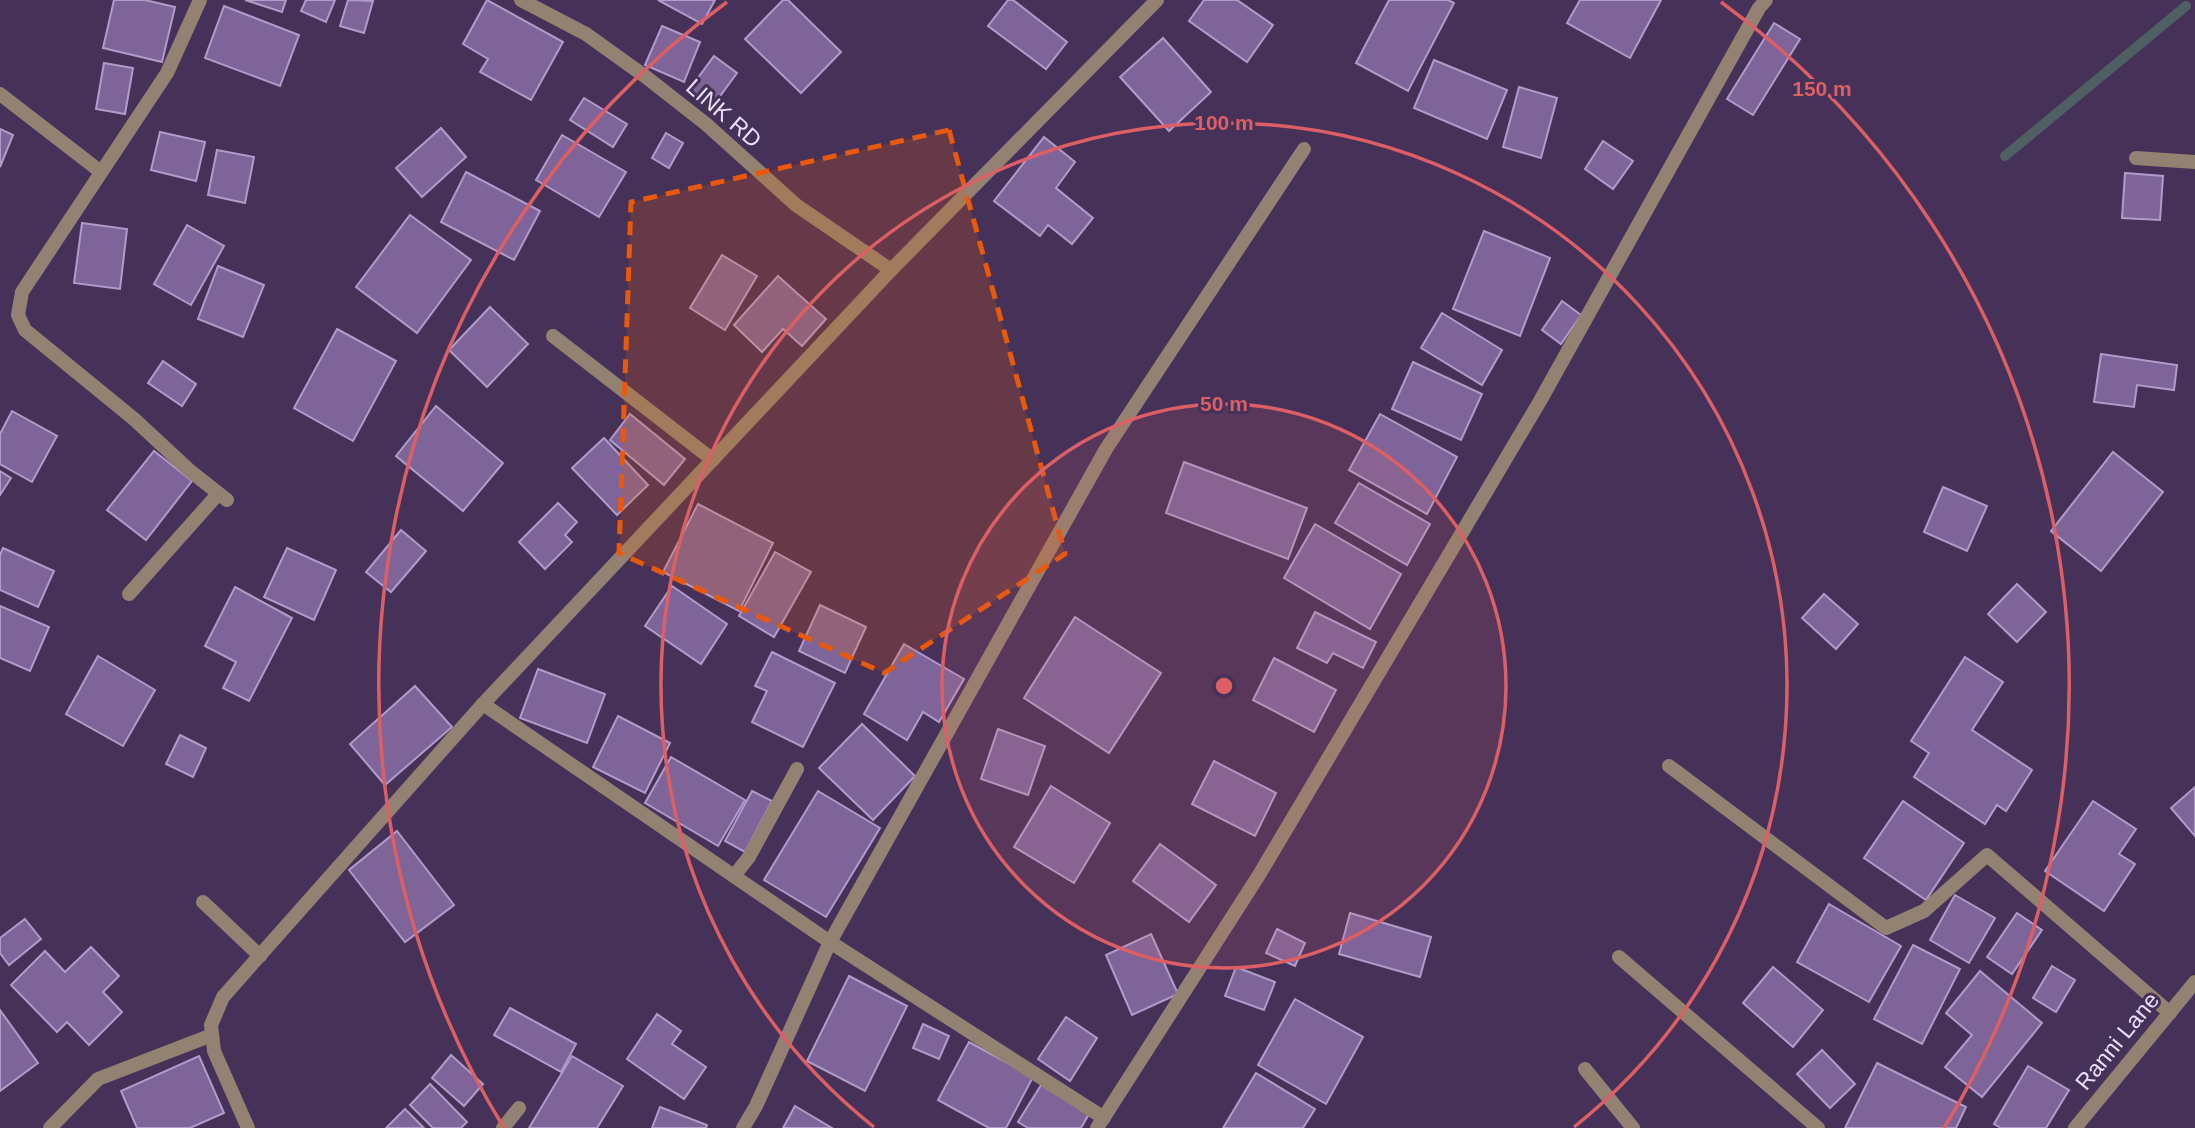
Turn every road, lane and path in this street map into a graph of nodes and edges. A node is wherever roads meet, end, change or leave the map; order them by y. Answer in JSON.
{"nodes":[{"id":1,"x":200,"y":0,"type":"edge"},
{"id":2,"x":521,"y":0,"type":"edge"},
{"id":3,"x":1157,"y":0,"type":"edge"},
{"id":4,"x":1766,"y":0,"type":"edge"},
{"id":5,"x":0,"y":94,"type":"edge"},
{"id":6,"x":1304,"y":149,"type":"dead end"},
{"id":7,"x":2136,"y":158,"type":"dead end"},
{"id":8,"x":2195,"y":162,"type":"edge"},
{"id":9,"x":102,"y":172,"type":"junction"},
{"id":10,"x":891,"y":270,"type":"junction"},
{"id":11,"x":553,"y":336,"type":"dead end"},
{"id":12,"x":713,"y":460,"type":"junction"},
{"id":13,"x":129,"y":594,"type":"dead end"},
{"id":14,"x":483,"y":704,"type":"junction"},
{"id":15,"x":1669,"y":766,"type":"dead end"},
{"id":16,"x":797,"y":769,"type":"dead end"},
{"id":17,"x":734,"y":876,"type":"junction"},
{"id":18,"x":203,"y":902,"type":"dead end"},
{"id":19,"x":830,"y":942,"type":"junction"},
{"id":20,"x":260,"y":956,"type":"junction"},
{"id":21,"x":1619,"y":957,"type":"dead end"},
{"id":22,"x":2195,"y":982,"type":"edge"},
{"id":23,"x":2170,"y":1013,"type":"junction"},
{"id":24,"x":212,"y":1035,"type":"junction"},
{"id":25,"x":1585,"y":1069,"type":"dead end"},
{"id":26,"x":519,"y":1108,"type":"dead end"},
{"id":27,"x":1100,"y":1123,"type":"edge"},
{"id":28,"x":50,"y":1128,"type":"edge"},
{"id":29,"x":248,"y":1128,"type":"edge"},
{"id":30,"x":502,"y":1128,"type":"edge"},
{"id":31,"x":743,"y":1128,"type":"edge"},
{"id":32,"x":1633,"y":1128,"type":"edge"},
{"id":33,"x":1818,"y":1128,"type":"edge"},
{"id":34,"x":2075,"y":1128,"type":"edge"}],
"edges":[{"from":1,"to":9,"type":"street"},
{"from":2,"to":10,"type":"street","name":"LINK RD"},
{"from":3,"to":10,"type":"street"},
{"from":4,"to":27,"type":"street"},
{"from":5,"to":9,"type":"street"},
{"from":6,"to":19,"type":"street"},
{"from":7,"to":8,"type":"street"},
{"from":9,"to":13,"type":"street"},
{"from":10,"to":12,"type":"street"},
{"from":11,"to":12,"type":"street"},
{"from":12,"to":14,"type":"street"},
{"from":14,"to":17,"type":"street"},
{"from":14,"to":20,"type":"street"},
{"from":15,"to":23,"type":"street"},
{"from":16,"to":17,"type":"street"},
{"from":17,"to":19,"type":"street"},
{"from":18,"to":20,"type":"street"},
{"from":19,"to":27,"type":"street"},
{"from":19,"to":31,"type":"street"},
{"from":20,"to":24,"type":"street"},
{"from":21,"to":33,"type":"street"},
{"from":22,"to":23,"type":"street","name":"Ranni Lane"},
{"from":23,"to":34,"type":"street","name":"Ranni Lane"},
{"from":24,"to":28,"type":"street"},
{"from":24,"to":29,"type":"street"},
{"from":25,"to":32,"type":"street"},
{"from":26,"to":30,"type":"street"}]}
